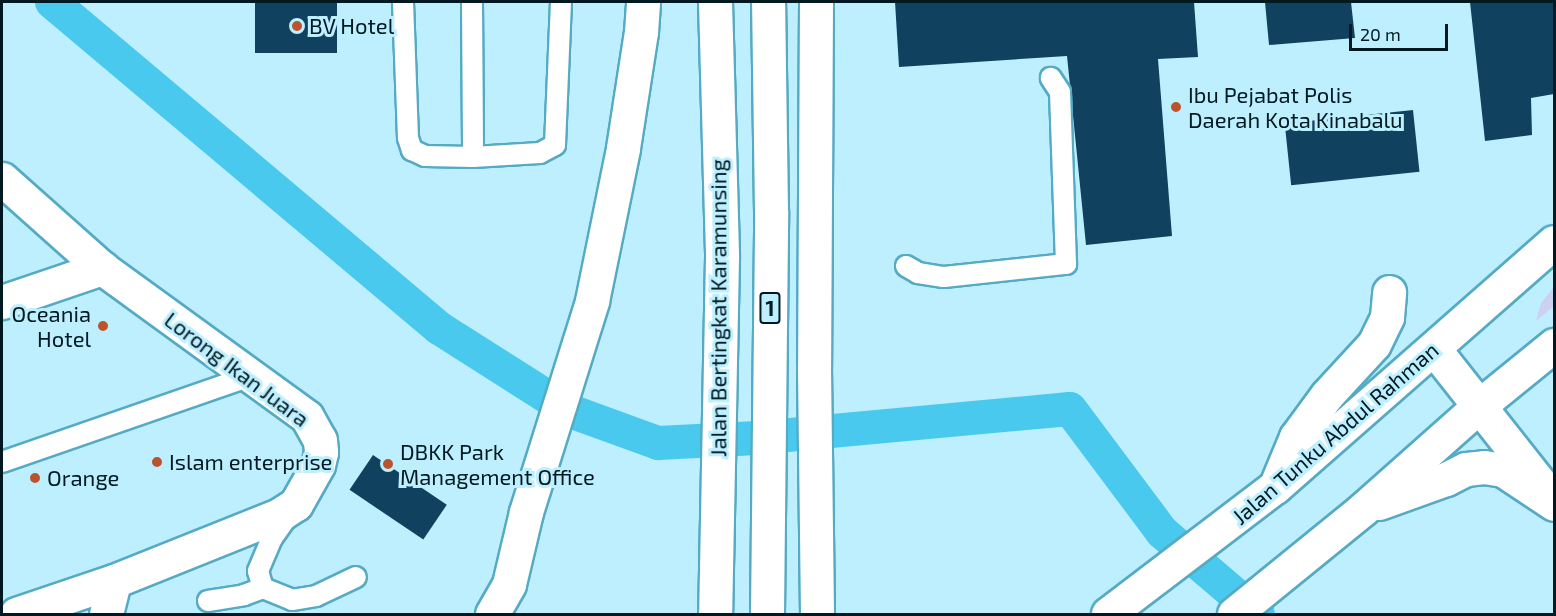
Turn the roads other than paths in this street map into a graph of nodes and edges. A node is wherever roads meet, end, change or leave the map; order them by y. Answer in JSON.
{"nodes":[{"id":1,"x":403,"y":2,"type":"edge"},
{"id":2,"x":472,"y":2,"type":"edge"},
{"id":3,"x":561,"y":2,"type":"edge"},
{"id":4,"x":643,"y":2,"type":"edge"},
{"id":5,"x":715,"y":2,"type":"edge"},
{"id":6,"x":768,"y":2,"type":"edge"},
{"id":7,"x":816,"y":2,"type":"edge"},
{"id":8,"x":1051,"y":78,"type":"dead end"},
{"id":9,"x":473,"y":157,"type":"junction"},
{"id":10,"x":2,"y":179,"type":"edge"},
{"id":11,"x":1554,"y":242,"type":"edge"},
{"id":12,"x":906,"y":266,"type":"dead end"},
{"id":13,"x":102,"y":268,"type":"junction"},
{"id":14,"x":1389,"y":292,"type":"dead end"},
{"id":15,"x":2,"y":302,"type":"edge"},
{"id":16,"x":1554,"y":345,"type":"edge"},
{"id":17,"x":1434,"y":349,"type":"junction"},
{"id":18,"x":250,"y":376,"type":"junction"},
{"id":19,"x":1479,"y":406,"type":"junction"},
{"id":20,"x":2,"y":462,"type":"edge"},
{"id":21,"x":1275,"y":487,"type":"junction"},
{"id":22,"x":1554,"y":502,"type":"edge"},
{"id":23,"x":296,"y":504,"type":"junction"},
{"id":24,"x":1364,"y":509,"type":"junction"},
{"id":25,"x":356,"y":577,"type":"dead end"},
{"id":26,"x":114,"y":581,"type":"junction"},
{"id":27,"x":263,"y":588,"type":"junction"},
{"id":28,"x":208,"y":601,"type":"dead end"},
{"id":29,"x":492,"y":612,"type":"edge"},
{"id":30,"x":818,"y":614,"type":"edge"},
{"id":31,"x":15,"y":615,"type":"edge"},
{"id":32,"x":106,"y":615,"type":"edge"},
{"id":33,"x":716,"y":615,"type":"edge"},
{"id":34,"x":767,"y":615,"type":"edge"},
{"id":35,"x":1108,"y":615,"type":"edge"},
{"id":36,"x":1234,"y":615,"type":"edge"}],
"edges":[{"from":1,"to":9,"type":"lane"},
{"from":2,"to":9,"type":"lane"},
{"from":3,"to":9,"type":"lane"},
{"from":4,"to":29,"type":"main road"},
{"from":5,"to":33,"type":"main road","name":"Jalan Bertingkat Karamunsing"},
{"from":6,"to":34,"type":"main road","number":"1"},
{"from":7,"to":30,"type":"main road"},
{"from":8,"to":12,"type":"lane"},
{"from":10,"to":13,"type":"main road","name":"Lorong Ikan Juara"},
{"from":11,"to":17,"type":"main road","name":"Jalan Tunku Abdul Rahman"},
{"from":13,"to":15,"type":"main road"},
{"from":13,"to":18,"type":"main road","name":"Lorong Ikan Juara"},
{"from":14,"to":21,"type":"main road"},
{"from":16,"to":19,"type":"main road"},
{"from":17,"to":19,"type":"main road"},
{"from":17,"to":21,"type":"main road","name":"Jalan Tunku Abdul Rahman"},
{"from":18,"to":20,"type":"lane"},
{"from":18,"to":23,"type":"main road","name":"Lorong Ikan Juara"},
{"from":19,"to":22,"type":"main road"},
{"from":19,"to":24,"type":"main road"},
{"from":21,"to":35,"type":"main road","name":"Jalan Tunku Abdul Rahman"},
{"from":22,"to":24,"type":"main road"},
{"from":23,"to":26,"type":"main road"},
{"from":23,"to":27,"type":"lane"},
{"from":24,"to":36,"type":"main road"},
{"from":25,"to":27,"type":"lane"},
{"from":26,"to":31,"type":"main road"},
{"from":26,"to":32,"type":"main road"},
{"from":27,"to":28,"type":"lane"}]}
